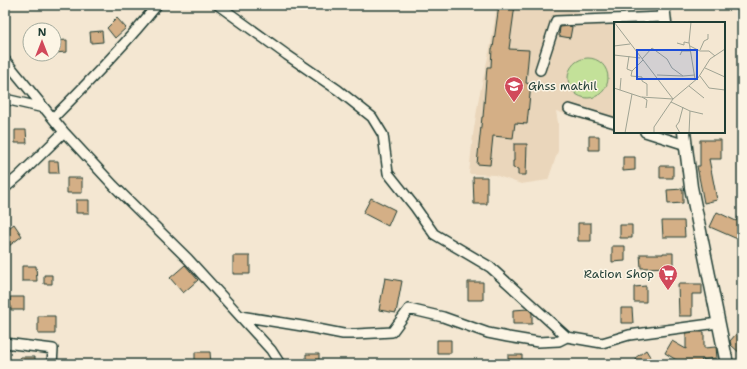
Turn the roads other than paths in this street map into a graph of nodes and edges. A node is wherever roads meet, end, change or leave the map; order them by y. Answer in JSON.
{"nodes":[{"id":1,"x":157,"y":5,"type":"edge"},
{"id":2,"x":218,"y":5,"type":"edge"},
{"id":3,"x":664,"y":15,"type":"edge"},
{"id":4,"x":5,"y":60,"type":"edge"},
{"id":5,"x":540,"y":70,"type":"dead end"},
{"id":6,"x":5,"y":99,"type":"edge"},
{"id":7,"x":44,"y":108,"type":"junction"},
{"id":8,"x":569,"y":109,"type":"dead end"},
{"id":9,"x":53,"y":118,"type":"junction"},
{"id":10,"x":614,"y":123,"type":"edge"},
{"id":11,"x":64,"y":132,"type":"junction"},
{"id":12,"x":648,"y":133,"type":"edge"},
{"id":13,"x":684,"y":133,"type":"edge"},
{"id":14,"x":686,"y":145,"type":"junction"},
{"id":15,"x":5,"y":188,"type":"edge"},
{"id":16,"x":240,"y":316,"type":"junction"},
{"id":17,"x":718,"y":323,"type":"junction"},
{"id":18,"x":567,"y":337,"type":"junction"},
{"id":19,"x":5,"y":343,"type":"edge"},
{"id":20,"x":52,"y":364,"type":"edge"},
{"id":21,"x":280,"y":364,"type":"edge"},
{"id":22,"x":727,"y":364,"type":"edge"}],
"edges":[{"from":1,"to":9,"type":"street"},
{"from":2,"to":18,"type":"street"},
{"from":3,"to":5,"type":"street"},
{"from":4,"to":7,"type":"street"},
{"from":6,"to":7,"type":"street"},
{"from":7,"to":9,"type":"street"},
{"from":8,"to":10,"type":"street"},
{"from":9,"to":11,"type":"street"},
{"from":11,"to":15,"type":"street"},
{"from":11,"to":16,"type":"street"},
{"from":12,"to":14,"type":"street"},
{"from":13,"to":14,"type":"street"},
{"from":14,"to":17,"type":"street"},
{"from":16,"to":18,"type":"street"},
{"from":16,"to":21,"type":"street"},
{"from":17,"to":18,"type":"street"},
{"from":17,"to":22,"type":"street"},
{"from":19,"to":20,"type":"street"}]}
